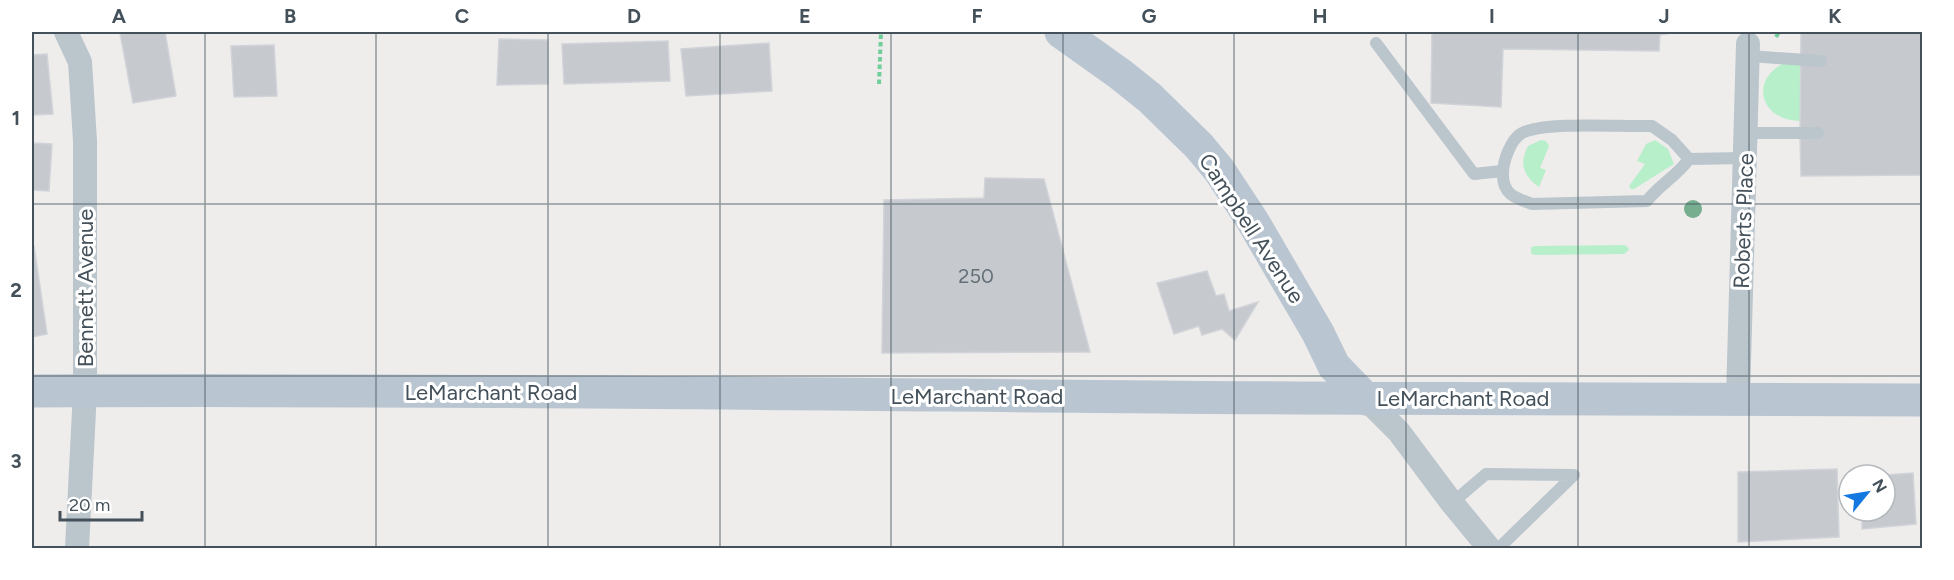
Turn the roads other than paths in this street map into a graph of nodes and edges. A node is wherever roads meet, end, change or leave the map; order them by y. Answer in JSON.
{"nodes":[{"id":1,"x":66,"y":32,"type":"edge"},
{"id":2,"x":1061,"y":32,"type":"edge"},
{"id":3,"x":1376,"y":43,"type":"dead end"},
{"id":4,"x":1748,"y":50,"type":"joint"},
{"id":5,"x":1821,"y":61,"type":"dead end"},
{"id":6,"x":1746,"y":133,"type":"junction"},
{"id":7,"x":1818,"y":133,"type":"dead end"},
{"id":8,"x":1744,"y":158,"type":"junction"},
{"id":9,"x":1689,"y":159,"type":"junction"},
{"id":10,"x":1502,"y":171,"type":"junction"},
{"id":11,"x":32,"y":391,"type":"edge"},
{"id":12,"x":85,"y":391,"type":"junction"},
{"id":13,"x":1738,"y":398,"type":"junction"},
{"id":14,"x":1366,"y":399,"type":"junction"},
{"id":15,"x":1923,"y":400,"type":"edge"},
{"id":16,"x":1452,"y":503,"type":"junction"},
{"id":17,"x":77,"y":549,"type":"edge"},
{"id":18,"x":1489,"y":549,"type":"edge"},
{"id":19,"x":1499,"y":549,"type":"edge"}],
"edges":[{"from":1,"to":12,"type":"street","name":"Bennett Avenue"},
{"from":2,"to":14,"type":"main road","name":"Campbell Avenue"},
{"from":3,"to":10,"type":"lane"},
{"from":4,"to":5,"type":"lane"},
{"from":4,"to":6,"type":"street","name":"Roberts Place"},
{"from":6,"to":7,"type":"lane"},
{"from":6,"to":8,"type":"street","name":"Roberts Place"},
{"from":8,"to":9,"type":"lane"},
{"from":8,"to":13,"type":"street","name":"Roberts Place"},
{"from":9,"to":10,"type":"lane"},
{"from":9,"to":10,"type":"lane"},
{"from":11,"to":12,"type":"main road","name":"LeMarchant Road"},
{"from":12,"to":14,"type":"main road","name":"LeMarchant Road"},
{"from":12,"to":17,"type":"street","name":"Bennett Avenue"},
{"from":13,"to":14,"type":"main road","name":"LeMarchant Road"},
{"from":13,"to":15,"type":"main road","name":"LeMarchant Road"},
{"from":14,"to":16,"type":"street"},
{"from":16,"to":18,"type":"street"},
{"from":16,"to":19,"type":"lane"}]}
